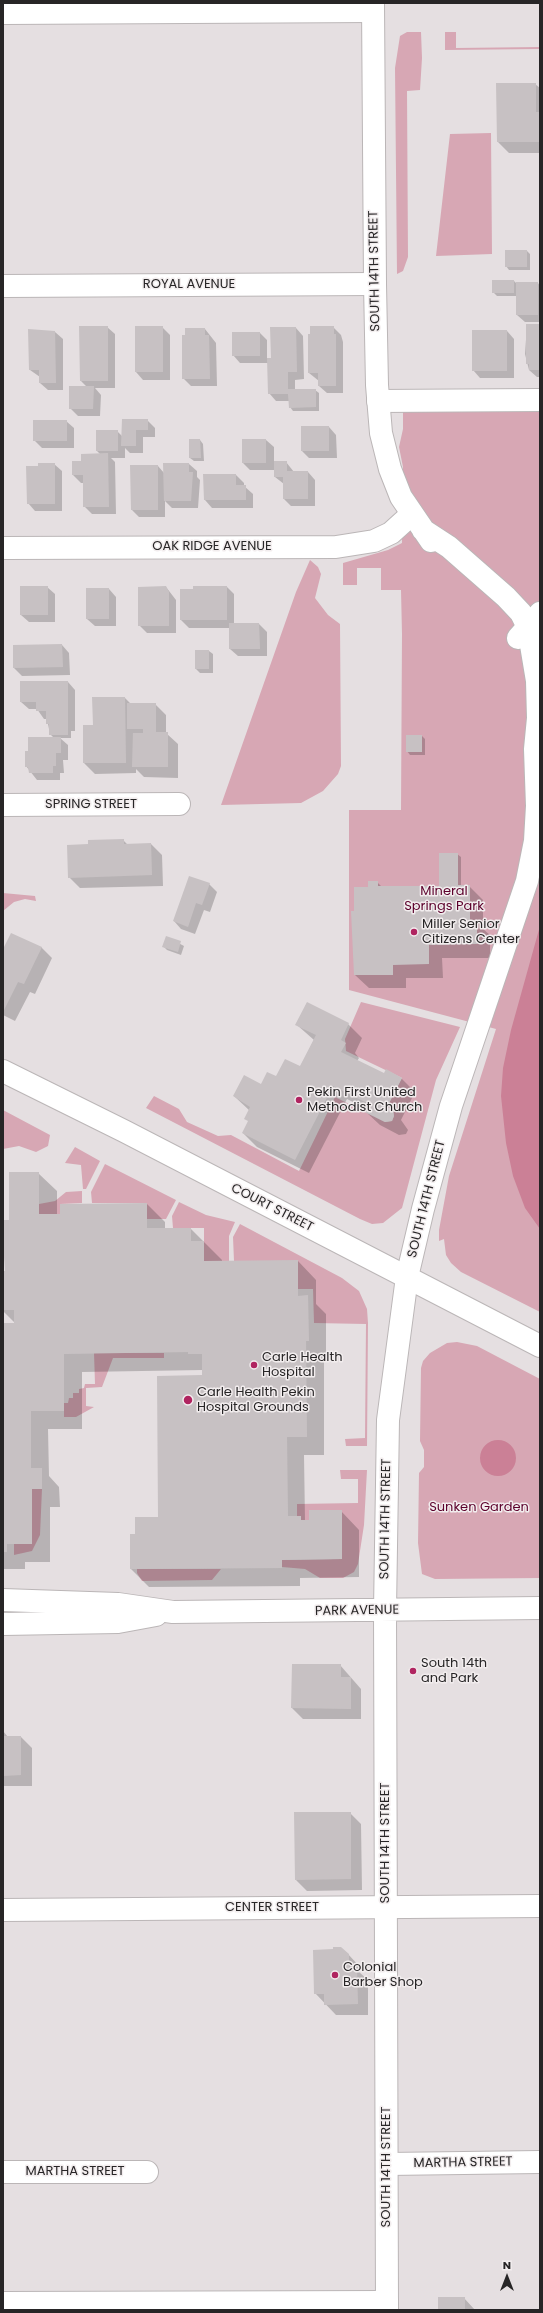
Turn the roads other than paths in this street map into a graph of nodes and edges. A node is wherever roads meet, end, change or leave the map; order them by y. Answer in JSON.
{"nodes":[{"id":1,"x":373,"y":7,"type":"edge"},
{"id":2,"x":3,"y":13,"type":"edge"},
{"id":3,"x":375,"y":284,"type":"junction"},
{"id":4,"x":3,"y":286,"type":"edge"},
{"id":5,"x":540,"y":400,"type":"edge"},
{"id":6,"x":378,"y":401,"type":"junction"},
{"id":7,"x":418,"y":522,"type":"junction"},
{"id":8,"x":3,"y":548,"type":"edge"},
{"id":9,"x":529,"y":626,"type":"edge"},
{"id":10,"x":539,"y":675,"type":"edge"},
{"id":11,"x":535,"y":749,"type":"junction"},
{"id":12,"x":179,"y":804,"type":"dead end"},
{"id":13,"x":3,"y":805,"type":"edge"},
{"id":14,"x":3,"y":1071,"type":"edge"},
{"id":15,"x":407,"y":1277,"type":"junction"},
{"id":16,"x":540,"y":1346,"type":"edge"},
{"id":17,"x":3,"y":1600,"type":"edge"},
{"id":18,"x":540,"y":1608,"type":"edge"},
{"id":19,"x":385,"y":1610,"type":"junction"},
{"id":20,"x":173,"y":1612,"type":"junction"},
{"id":21,"x":3,"y":1624,"type":"edge"},
{"id":22,"x":540,"y":1906,"type":"edge"},
{"id":23,"x":386,"y":1907,"type":"junction"},
{"id":24,"x":3,"y":1910,"type":"edge"},
{"id":25,"x":540,"y":2162,"type":"edge"},
{"id":26,"x":386,"y":2164,"type":"junction"},
{"id":27,"x":3,"y":2172,"type":"edge"},
{"id":28,"x":147,"y":2172,"type":"dead end"},
{"id":29,"x":3,"y":2303,"type":"edge"},
{"id":30,"x":118,"y":2306,"type":"edge"},
{"id":31,"x":387,"y":2306,"type":"edge"}],
"edges":[{"from":1,"to":2,"type":"street"},
{"from":1,"to":3,"type":"street","name":"SOUTH 14TH STREET"},
{"from":3,"to":4,"type":"street","name":"ROYAL AVENUE"},
{"from":3,"to":6,"type":"street","name":"SOUTH 14TH STREET"},
{"from":5,"to":6,"type":"street"},
{"from":6,"to":7,"type":"street","name":"SOUTH 14TH STREET"},
{"from":7,"to":8,"type":"street","name":"OAK RIDGE AVENUE"},
{"from":7,"to":9,"type":"street","name":"SOUTH 14TH STREET"},
{"from":9,"to":10,"type":"street","name":"SOUTH 14TH STREET"},
{"from":9,"to":11,"type":"street","name":"SOUTH 14TH STREET"},
{"from":10,"to":11,"type":"street","name":"SOUTH 14TH STREET"},
{"from":11,"to":15,"type":"street","name":"SOUTH 14TH STREET"},
{"from":12,"to":13,"type":"street","name":"SPRING STREET"},
{"from":14,"to":15,"type":"street","name":"COURT STREET"},
{"from":15,"to":16,"type":"street","name":"COURT STREET"},
{"from":15,"to":19,"type":"street","name":"SOUTH 14TH STREET"},
{"from":17,"to":20,"type":"street","name":"PARK AVENUE"},
{"from":18,"to":19,"type":"street","name":"PARK AVENUE"},
{"from":19,"to":20,"type":"street","name":"PARK AVENUE"},
{"from":19,"to":23,"type":"street","name":"SOUTH 14TH STREET"},
{"from":20,"to":21,"type":"street","name":"PARK AVENUE"},
{"from":22,"to":23,"type":"street","name":"CENTER STREET"},
{"from":23,"to":24,"type":"street","name":"CENTER STREET"},
{"from":23,"to":26,"type":"street","name":"SOUTH 14TH STREET"},
{"from":25,"to":26,"type":"street","name":"MARTHA STREET"},
{"from":26,"to":31,"type":"street","name":"SOUTH 14TH STREET"},
{"from":27,"to":28,"type":"street","name":"MARTHA STREET"},
{"from":29,"to":30,"type":"street"},
{"from":30,"to":31,"type":"street"}]}
